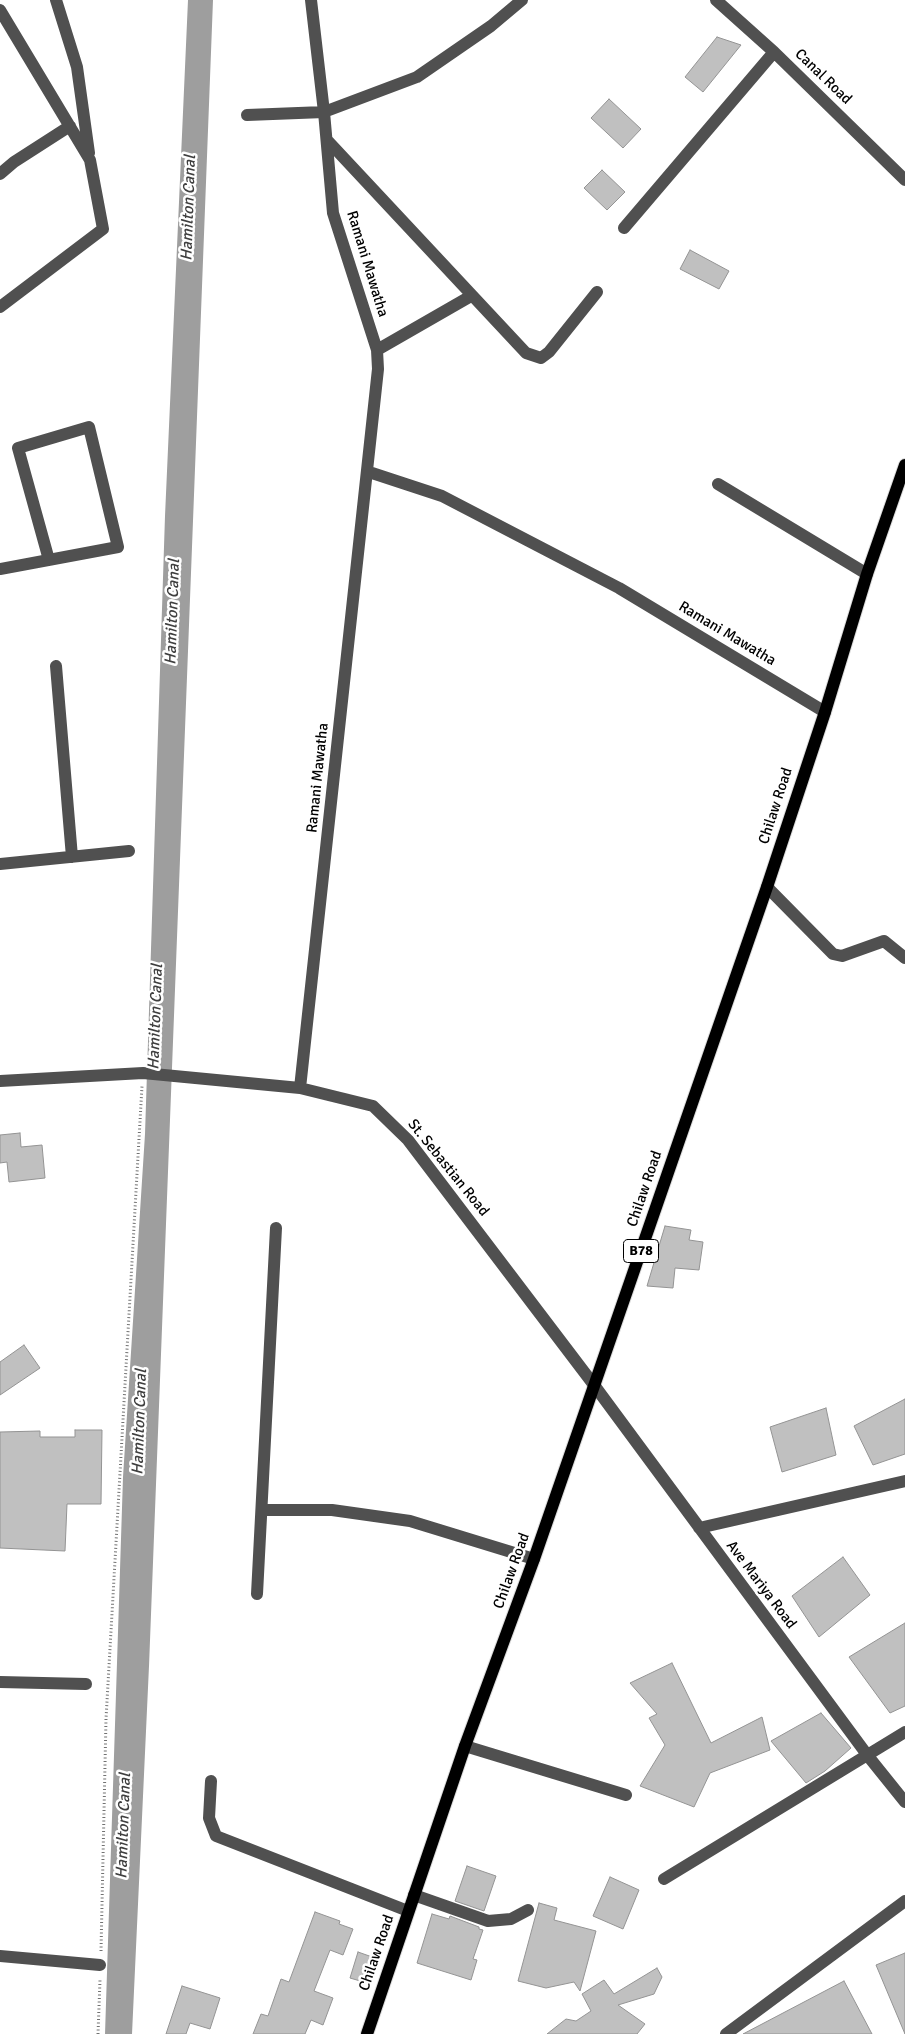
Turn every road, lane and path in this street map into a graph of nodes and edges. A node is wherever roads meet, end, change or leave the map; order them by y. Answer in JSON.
{"nodes":[{"id":1,"x":56,"y":0,"type":"edge"},
{"id":2,"x":311,"y":0,"type":"edge"},
{"id":3,"x":522,"y":0,"type":"edge"},
{"id":4,"x":716,"y":0,"type":"edge"},
{"id":5,"x":0,"y":10,"type":"edge"},
{"id":6,"x":774,"y":52,"type":"junction"},
{"id":7,"x":324,"y":112,"type":"junction"},
{"id":8,"x":247,"y":115,"type":"dead end"},
{"id":9,"x":70,"y":126,"type":"junction"},
{"id":10,"x":327,"y":140,"type":"junction"},
{"id":11,"x":90,"y":160,"type":"junction"},
{"id":12,"x":0,"y":174,"type":"edge"},
{"id":13,"x":905,"y":180,"type":"edge"},
{"id":14,"x":624,"y":228,"type":"dead end"},
{"id":15,"x":597,"y":292,"type":"dead end"},
{"id":16,"x":471,"y":296,"type":"junction"},
{"id":17,"x":0,"y":307,"type":"edge"},
{"id":18,"x":377,"y":350,"type":"junction"},
{"id":19,"x":905,"y":465,"type":"edge"},
{"id":20,"x":369,"y":472,"type":"junction"},
{"id":21,"x":718,"y":484,"type":"dead end"},
{"id":22,"x":49,"y":560,"type":"junction"},
{"id":23,"x":0,"y":569,"type":"edge"},
{"id":24,"x":867,"y":574,"type":"junction"},
{"id":25,"x":56,"y":666,"type":"dead end"},
{"id":26,"x":825,"y":712,"type":"junction"},
{"id":27,"x":129,"y":851,"type":"dead end"},
{"id":28,"x":72,"y":857,"type":"junction"},
{"id":29,"x":0,"y":864,"type":"edge"},
{"id":30,"x":767,"y":887,"type":"junction"},
{"id":31,"x":905,"y":958,"type":"edge"},
{"id":32,"x":143,"y":1073,"type":"junction"},
{"id":33,"x":0,"y":1081,"type":"edge"},
{"id":34,"x":300,"y":1088,"type":"junction"},
{"id":35,"x":276,"y":1228,"type":"dead end"},
{"id":36,"x":594,"y":1385,"type":"junction"},
{"id":37,"x":905,"y":1481,"type":"edge"},
{"id":38,"x":262,"y":1510,"type":"junction"},
{"id":39,"x":699,"y":1528,"type":"junction"},
{"id":40,"x":534,"y":1559,"type":"junction"},
{"id":41,"x":257,"y":1594,"type":"dead end"},
{"id":42,"x":0,"y":1682,"type":"edge"},
{"id":43,"x":86,"y":1684,"type":"dead end"},
{"id":44,"x":905,"y":1732,"type":"edge"},
{"id":45,"x":465,"y":1746,"type":"junction"},
{"id":46,"x":868,"y":1756,"type":"junction"},
{"id":47,"x":211,"y":1781,"type":"dead end"},
{"id":48,"x":626,"y":1795,"type":"dead end"},
{"id":49,"x":905,"y":1802,"type":"edge"},
{"id":50,"x":664,"y":1879,"type":"dead end"},
{"id":51,"x":414,"y":1895,"type":"junction"},
{"id":52,"x":905,"y":1901,"type":"edge"},
{"id":53,"x":528,"y":1910,"type":"dead end"},
{"id":54,"x":408,"y":1912,"type":"junction"},
{"id":55,"x":0,"y":1956,"type":"edge"},
{"id":56,"x":100,"y":1965,"type":"junction"},
{"id":57,"x":98,"y":2034,"type":"edge"},
{"id":58,"x":368,"y":2034,"type":"edge"},
{"id":59,"x":726,"y":2034,"type":"edge"}],
"edges":[{"from":1,"to":11,"type":"street"},
{"from":2,"to":7,"type":"street","name":"Ramani Mawatha"},
{"from":3,"to":7,"type":"street"},
{"from":4,"to":6,"type":"street","name":"Canal Road"},
{"from":5,"to":9,"type":"street"},
{"from":6,"to":13,"type":"street","name":"Canal Road"},
{"from":6,"to":14,"type":"street"},
{"from":7,"to":8,"type":"street"},
{"from":7,"to":10,"type":"street","name":"Ramani Mawatha"},
{"from":9,"to":11,"type":"street"},
{"from":9,"to":12,"type":"street"},
{"from":10,"to":16,"type":"street"},
{"from":10,"to":18,"type":"street","name":"Ramani Mawatha"},
{"from":11,"to":17,"type":"street"},
{"from":15,"to":16,"type":"street"},
{"from":16,"to":18,"type":"street"},
{"from":18,"to":20,"type":"street","name":"Ramani Mawatha"},
{"from":19,"to":24,"type":"main road","name":"Chilaw Road","number":"B78"},
{"from":20,"to":26,"type":"street","name":"Ramani Mawatha"},
{"from":20,"to":34,"type":"street","name":"Ramani Mawatha"},
{"from":21,"to":24,"type":"street"},
{"from":22,"to":22,"type":"street"},
{"from":22,"to":23,"type":"street"},
{"from":24,"to":26,"type":"main road","name":"Chilaw Road","number":"B78"},
{"from":25,"to":28,"type":"street"},
{"from":26,"to":30,"type":"main road","name":"Chilaw Road","number":"B78"},
{"from":27,"to":28,"type":"street"},
{"from":28,"to":29,"type":"street"},
{"from":30,"to":31,"type":"street"},
{"from":30,"to":36,"type":"main road","name":"Chilaw Road","number":"B78"},
{"from":32,"to":33,"type":"street","name":"St. Sebastian Road"},
{"from":32,"to":34,"type":"street","name":"St. Sebastian Road"},
{"from":32,"to":56,"type":"path"},
{"from":34,"to":36,"type":"street","name":"St. Sebastian Road"},
{"from":35,"to":38,"type":"street"},
{"from":36,"to":39,"type":"street","name":"Ave Mariya Road"},
{"from":36,"to":40,"type":"main road","name":"Chilaw Road","number":"B78"},
{"from":37,"to":39,"type":"street"},
{"from":38,"to":40,"type":"street"},
{"from":38,"to":41,"type":"street"},
{"from":39,"to":46,"type":"street","name":"Ave Mariya Road"},
{"from":40,"to":45,"type":"main road","name":"Chilaw Road","number":"B78"},
{"from":42,"to":43,"type":"street"},
{"from":44,"to":46,"type":"street"},
{"from":45,"to":48,"type":"street"},
{"from":45,"to":51,"type":"main road","name":"Chilaw Road","number":"B78"},
{"from":46,"to":49,"type":"street","name":"Ave Mariya Road"},
{"from":46,"to":50,"type":"street"},
{"from":47,"to":54,"type":"street"},
{"from":51,"to":53,"type":"street"},
{"from":51,"to":54,"type":"main road","name":"Chilaw Road","number":"B78"},
{"from":52,"to":59,"type":"street"},
{"from":54,"to":58,"type":"main road","name":"Chilaw Road","number":"B78"},
{"from":55,"to":56,"type":"street"},
{"from":56,"to":57,"type":"path"}]}
